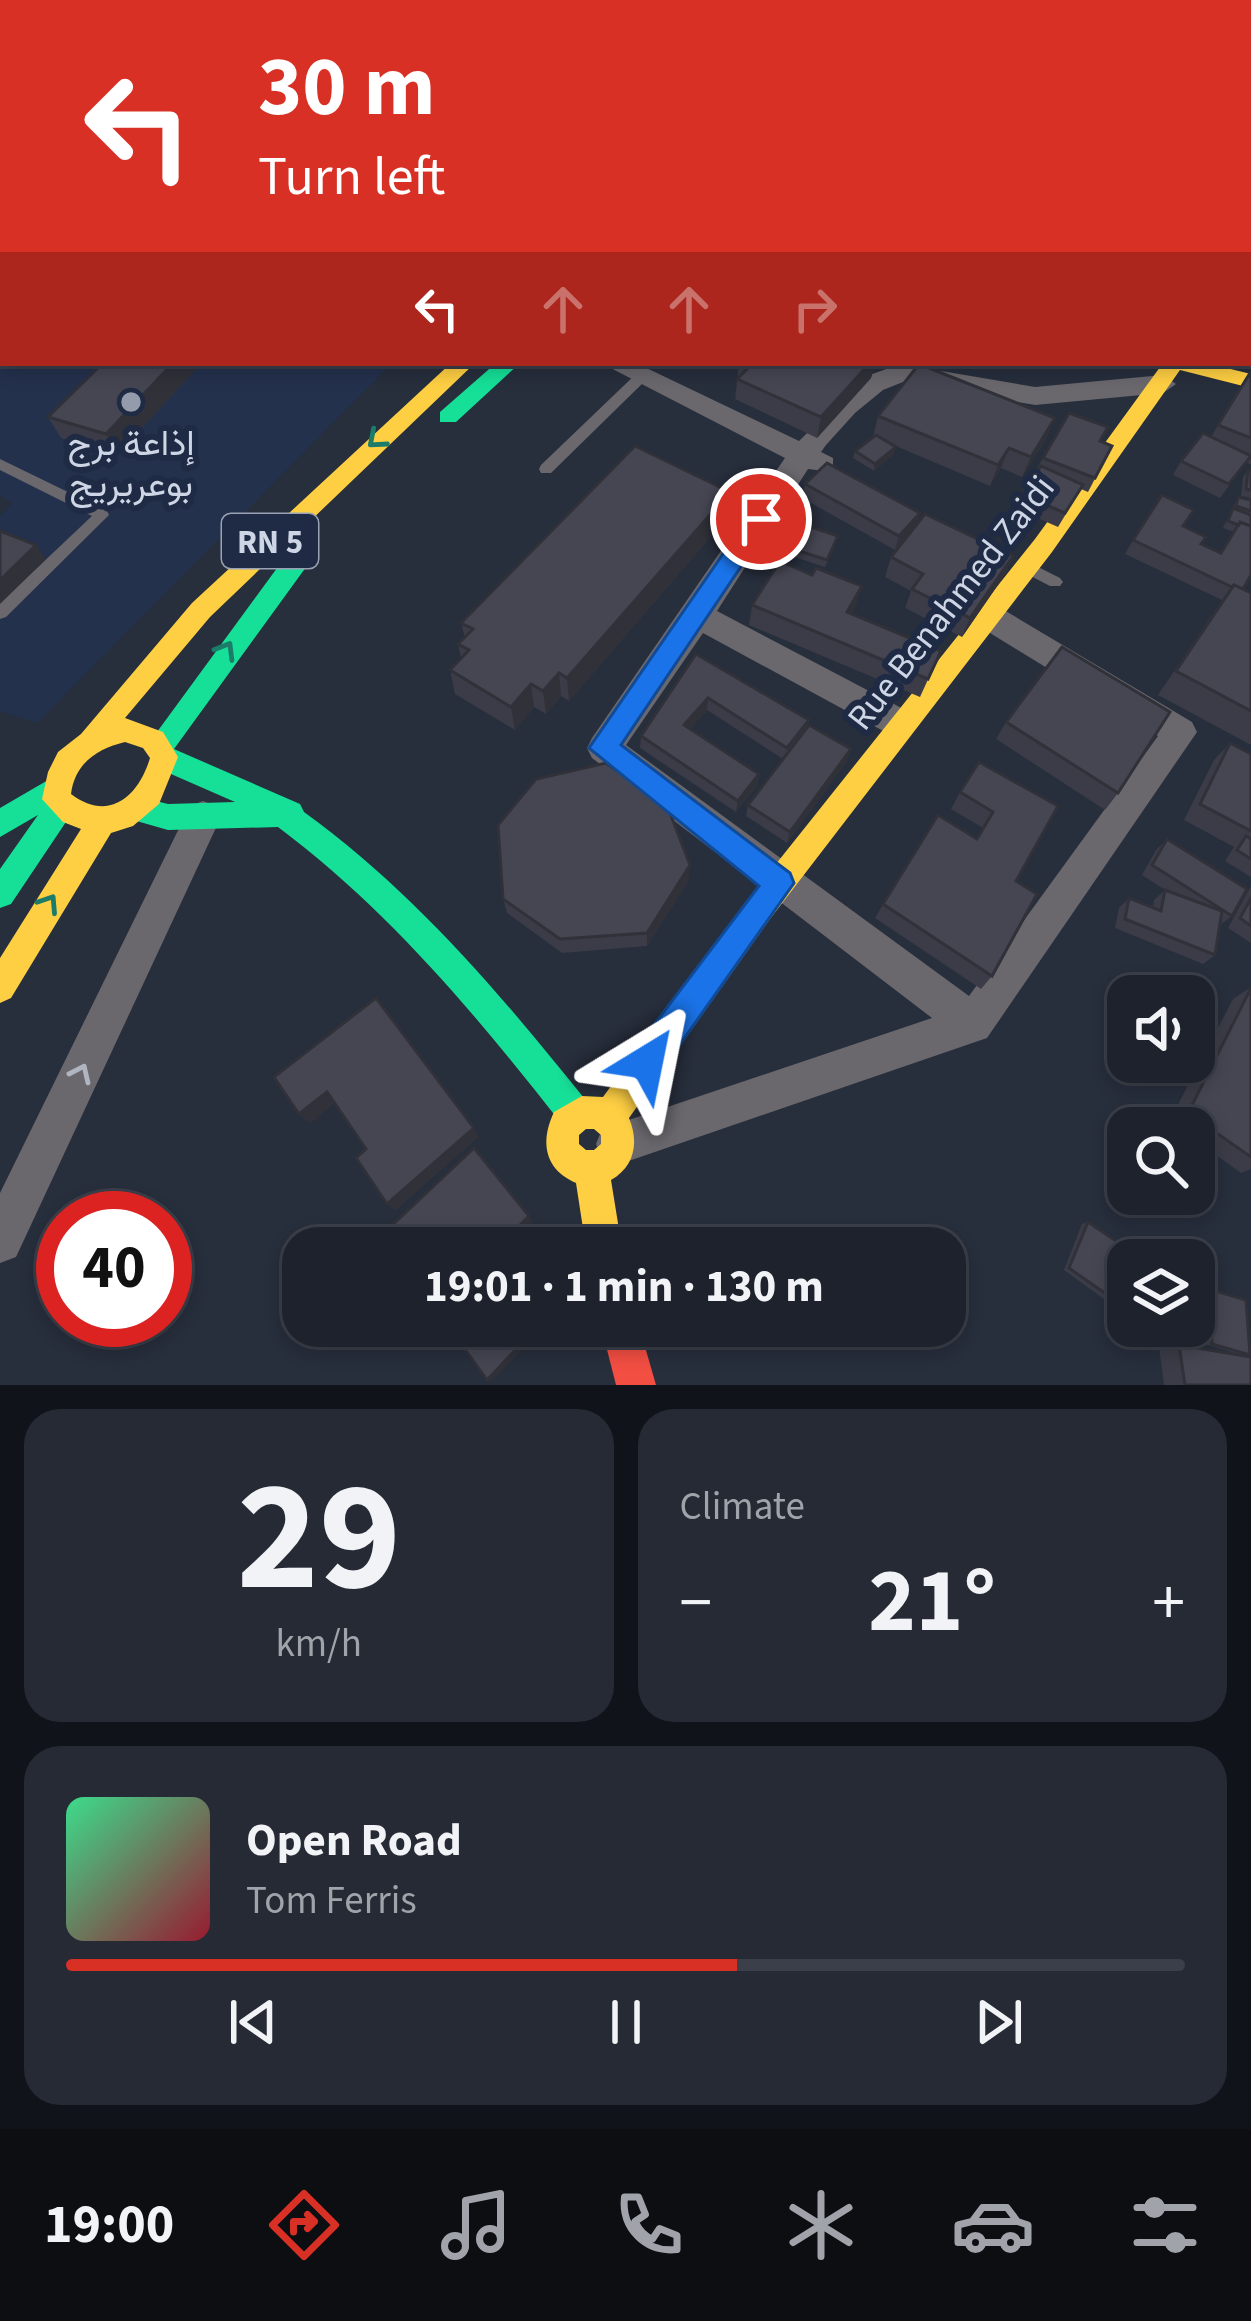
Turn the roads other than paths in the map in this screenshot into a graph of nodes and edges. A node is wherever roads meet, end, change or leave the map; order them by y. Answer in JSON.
{"nodes":[{"id":1,"x":506,"y":366,"type":"edge"},
{"id":2,"x":620,"y":366,"type":"edge"},
{"id":3,"x":455,"y":369,"type":"edge"},
{"id":4,"x":1172,"y":370,"type":"edge"},
{"id":5,"x":642,"y":376,"type":"junction"},
{"id":6,"x":1251,"y":381,"type":"edge"},
{"id":7,"x":803,"y":454,"type":"junction"},
{"id":8,"x":0,"y":464,"type":"edge"},
{"id":9,"x":546,"y":469,"type":"dead end"},
{"id":10,"x":844,"y":475,"type":"edge"},
{"id":11,"x":1017,"y":563,"type":"junction"},
{"id":12,"x":1055,"y":582,"type":"dead end"},
{"id":13,"x":0,"y":613,"type":"edge"},
{"id":14,"x":698,"y":615,"type":"junction"},
{"id":15,"x":988,"y":616,"type":"junction"},
{"id":16,"x":899,"y":723,"type":"junction"},
{"id":17,"x":93,"y":737,"type":"junction"},
{"id":18,"x":162,"y":753,"type":"junction"},
{"id":19,"x":58,"y":798,"type":"junction"},
{"id":20,"x":136,"y":809,"type":"junction"},
{"id":21,"x":290,"y":813,"type":"junction"},
{"id":22,"x":203,"y":817,"type":"junction"},
{"id":23,"x":102,"y":822,"type":"junction"},
{"id":24,"x":0,"y":824,"type":"edge"},
{"id":25,"x":779,"y":883,"type":"junction"},
{"id":26,"x":0,"y":894,"type":"edge"},
{"id":27,"x":0,"y":987,"type":"edge"},
{"id":28,"x":973,"y":1024,"type":"junction"},
{"id":29,"x":576,"y":1114,"type":"junction"},
{"id":30,"x":606,"y":1144,"type":"junction"},
{"id":31,"x":604,"y":1227,"type":"edge"},
{"id":32,"x":0,"y":1241,"type":"edge"},
{"id":33,"x":625,"y":1347,"type":"edge"},
{"id":34,"x":636,"y":1385,"type":"edge"}],
"edges":[{"from":18,"to":1,"type":"main road","number":"RN 5","one_way":true},
{"from":2,"to":5,"type":"street"},
{"from":3,"to":17,"type":"main road","number":"RN 5","one_way":true},
{"from":4,"to":6,"type":"main road"},
{"from":4,"to":7,"type":"street"},
{"from":4,"to":11,"type":"main road","name":"Rue Benahmed Zaidi"},
{"from":5,"to":7,"type":"street"},
{"from":5,"to":9,"type":"lane"},
{"from":7,"to":10,"type":"street"},
{"from":7,"to":14,"type":"street"},
{"from":8,"to":13,"type":"lane"},
{"from":11,"to":12,"type":"lane"},
{"from":11,"to":15,"type":"main road","name":"Rue Benahmed Zaidi"},
{"from":14,"to":16,"type":"street"},
{"from":14,"to":25,"type":"street"},
{"from":15,"to":16,"type":"main road","name":"Rue Benahmed Zaidi"},
{"from":15,"to":28,"type":"street"},
{"from":16,"to":25,"type":"main road","name":"Rue Benahmed Zaidi"},
{"from":17,"to":18,"type":"main road"},
{"from":17,"to":19,"type":"main road"},
{"from":18,"to":20,"type":"main road"},
{"from":18,"to":21,"type":"main road"},
{"from":19,"to":23,"type":"main road"},
{"from":19,"to":24,"type":"main road"},
{"from":19,"to":26,"type":"main road"},
{"from":20,"to":22,"type":"main road"},
{"from":20,"to":23,"type":"main road"},
{"from":21,"to":22,"type":"main road"},
{"from":21,"to":29,"type":"main road"},
{"from":32,"to":22,"type":"street","one_way":true},
{"from":27,"to":23,"type":"main road","one_way":true},
{"from":25,"to":28,"type":"street"},
{"from":25,"to":30,"type":"main road","name":"Rue Benahmed Zaidi"},
{"from":28,"to":30,"type":"street"},
{"from":29,"to":30,"type":"main road"},
{"from":29,"to":30,"type":"main road"},
{"from":30,"to":31,"type":"main road"},
{"from":33,"to":34,"type":"main road"}]}
